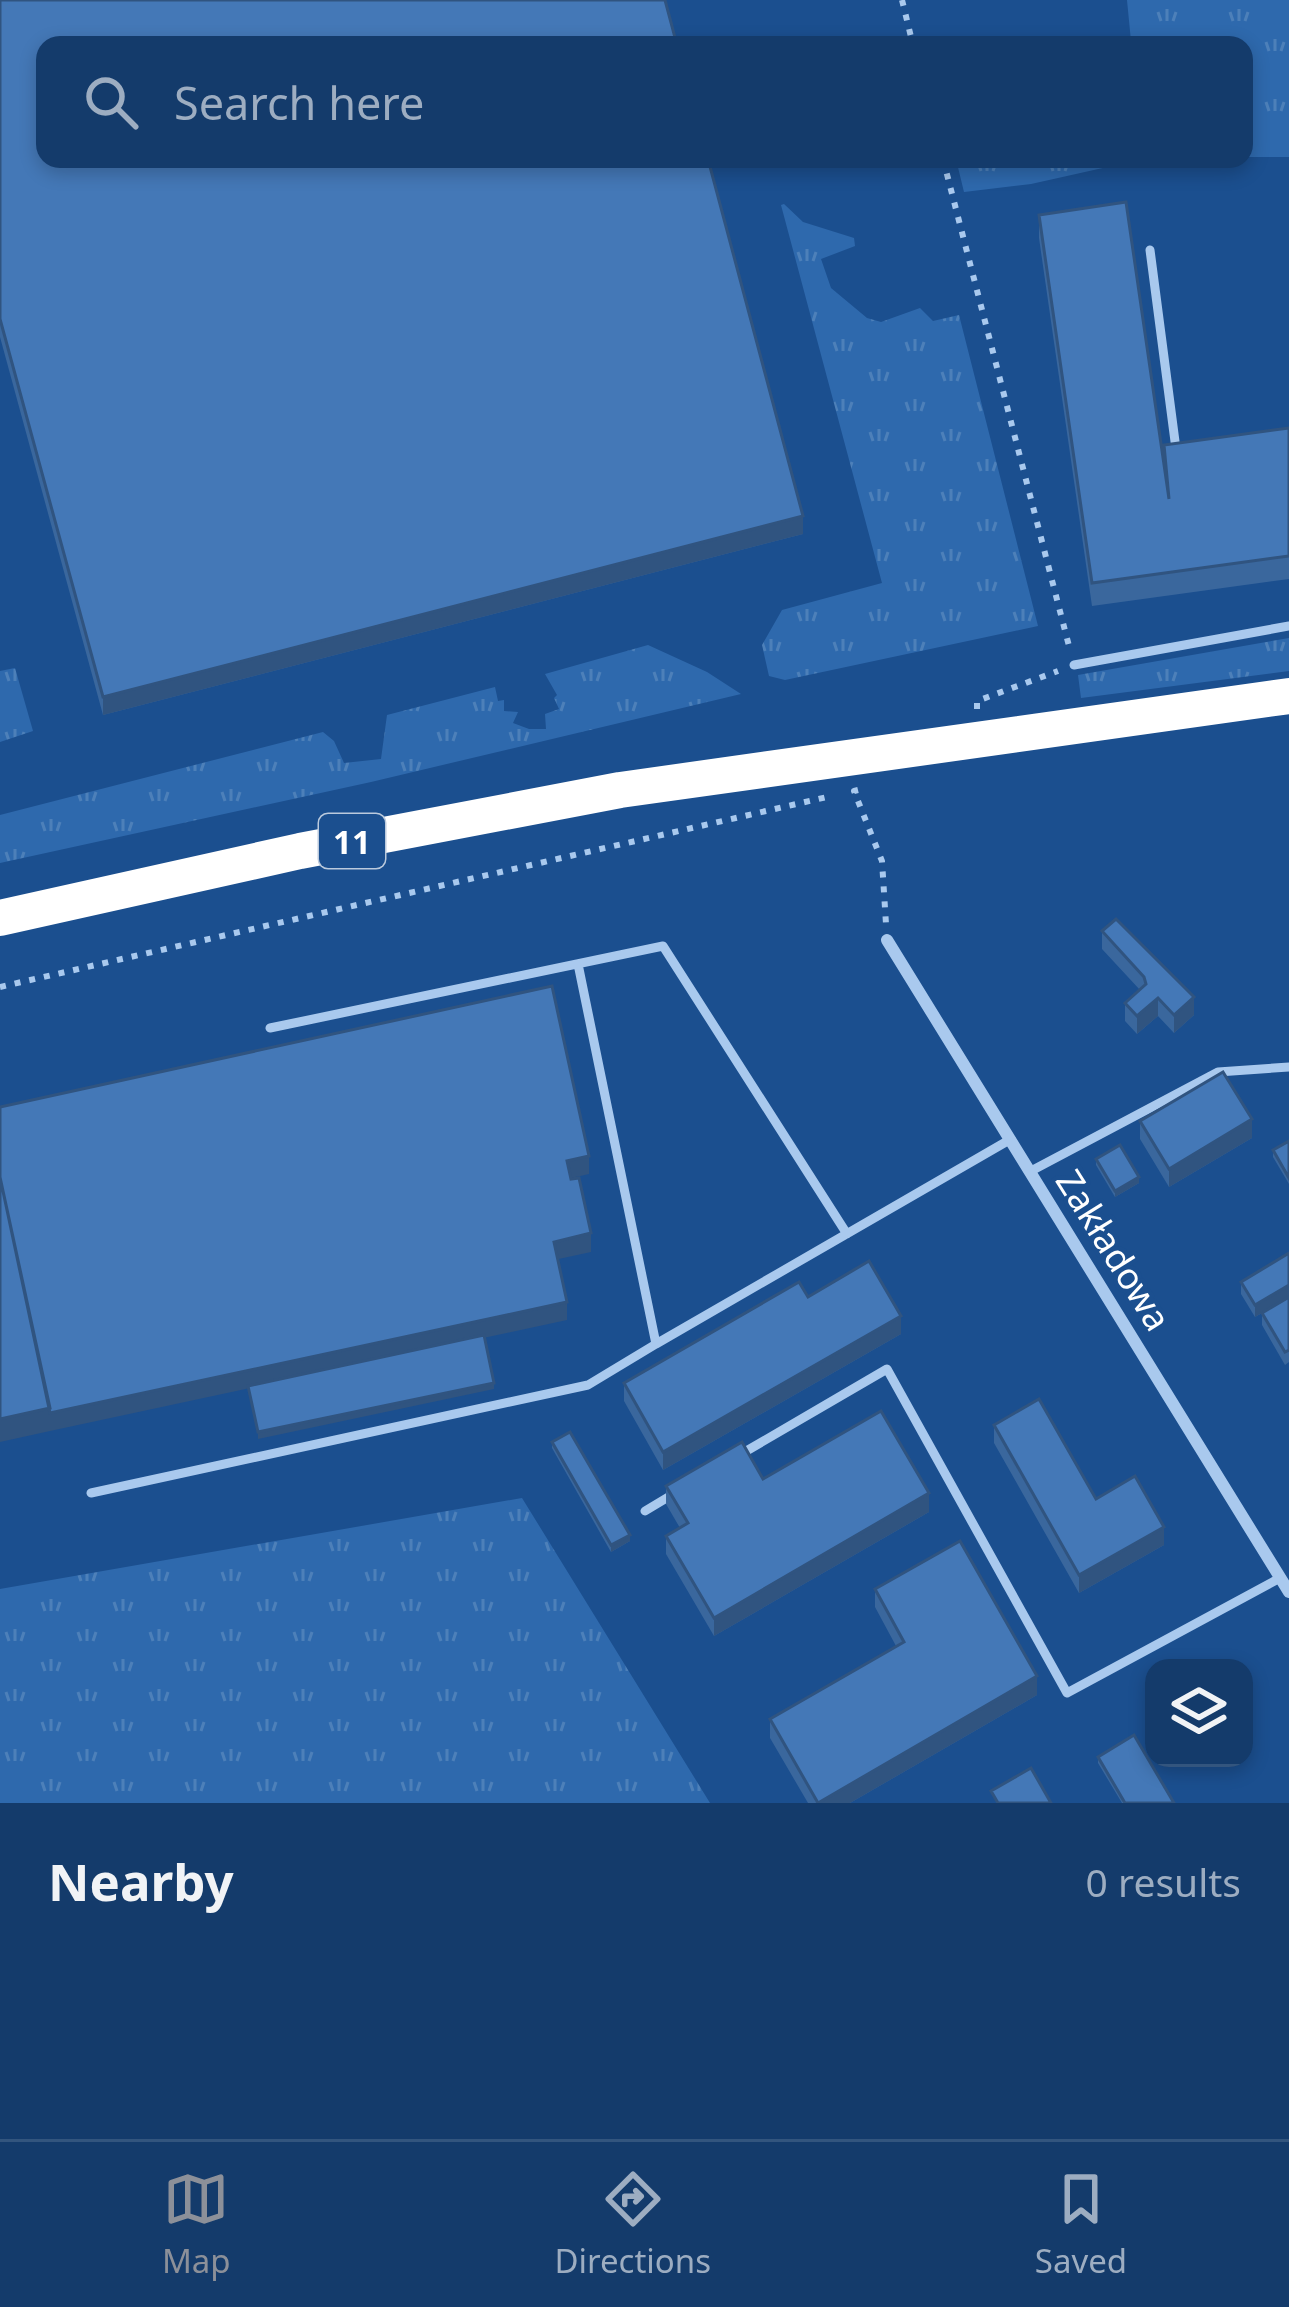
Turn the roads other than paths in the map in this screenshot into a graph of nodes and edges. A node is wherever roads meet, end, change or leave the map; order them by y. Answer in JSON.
{"nodes":[{"id":1,"x":1150,"y":250,"type":"dead end"},
{"id":2,"x":1199,"y":446,"type":"edge"},
{"id":3,"x":1289,"y":626,"type":"edge"},
{"id":4,"x":1074,"y":665,"type":"road end"},
{"id":5,"x":1289,"y":696,"type":"edge"},
{"id":6,"x":0,"y":918,"type":"edge"},
{"id":7,"x":886,"y":940,"type":"road end"},
{"id":8,"x":578,"y":964,"type":"junction"},
{"id":9,"x":270,"y":1028,"type":"dead end"},
{"id":10,"x":1289,"y":1067,"type":"edge"},
{"id":11,"x":1011,"y":1139,"type":"junction"},
{"id":12,"x":1031,"y":1171,"type":"junction"},
{"id":13,"x":848,"y":1234,"type":"junction"},
{"id":14,"x":656,"y":1344,"type":"junction"},
{"id":15,"x":726,"y":1464,"type":"edge"},
{"id":16,"x":686,"y":1487,"type":"edge"},
{"id":17,"x":91,"y":1493,"type":"dead end"},
{"id":18,"x":645,"y":1511,"type":"dead end"},
{"id":19,"x":1280,"y":1578,"type":"junction"},
{"id":20,"x":1289,"y":1592,"type":"edge"}],
"edges":[{"from":1,"to":2,"type":"lane"},
{"from":3,"to":4,"type":"lane"},
{"from":5,"to":6,"type":"highway","number":"11"},
{"from":7,"to":11,"type":"street","name":"Zakładowa"},
{"from":8,"to":9,"type":"lane"},
{"from":8,"to":13,"type":"lane"},
{"from":8,"to":14,"type":"lane"},
{"from":10,"to":12,"type":"lane"},
{"from":11,"to":12,"type":"street","name":"Zakładowa"},
{"from":11,"to":13,"type":"lane"},
{"from":12,"to":19,"type":"street","name":"Zakładowa"},
{"from":13,"to":14,"type":"lane"},
{"from":14,"to":17,"type":"lane"},
{"from":15,"to":19,"type":"lane"},
{"from":16,"to":18,"type":"lane"},
{"from":19,"to":20,"type":"street","name":"Zakładowa"}]}
